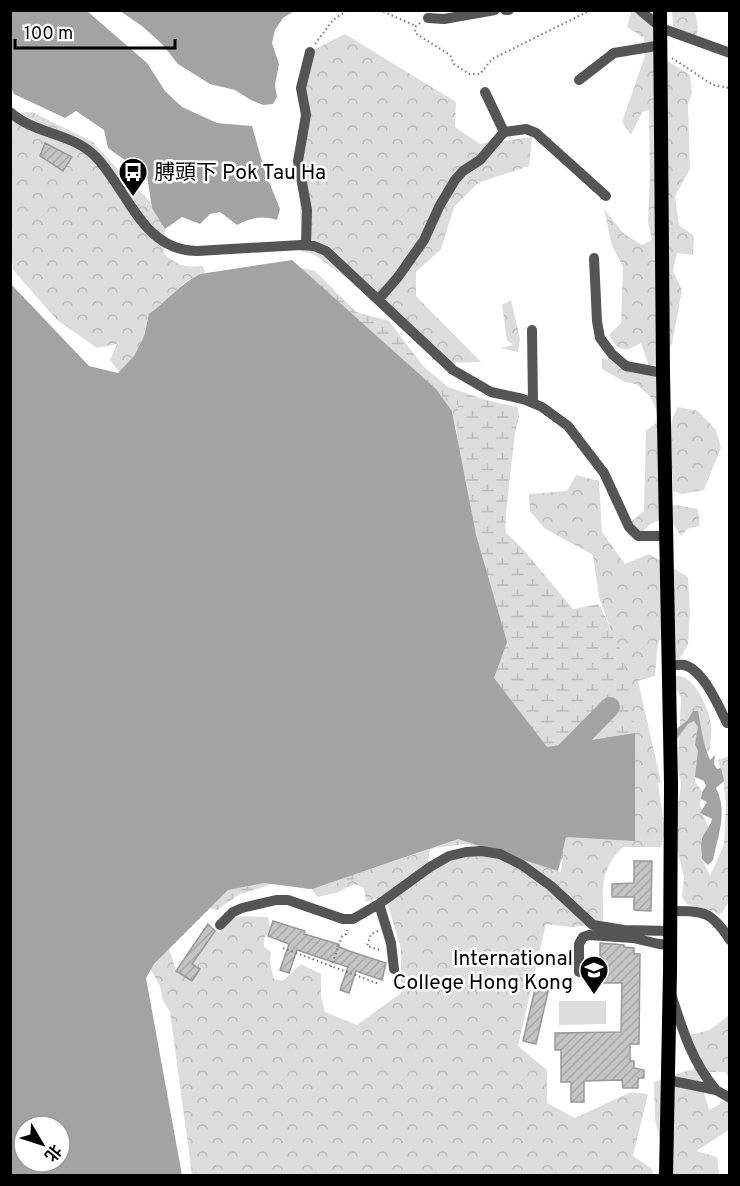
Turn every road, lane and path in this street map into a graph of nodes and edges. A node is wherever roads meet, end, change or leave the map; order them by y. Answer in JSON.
{"nodes":[{"id":1,"x":348,"y":10,"type":"edge"},
{"id":2,"x":361,"y":10,"type":"edge"},
{"id":3,"x":495,"y":10,"type":"edge"},
{"id":4,"x":591,"y":10,"type":"edge"},
{"id":5,"x":640,"y":10,"type":"edge"},
{"id":6,"x":660,"y":10,"type":"edge"},
{"id":7,"x":428,"y":18,"type":"joint"},
{"id":8,"x":416,"y":26,"type":"junction"},
{"id":9,"x":661,"y":28,"type":"junction"},
{"id":10,"x":661,"y":48,"type":"junction"},
{"id":11,"x":310,"y":52,"type":"joint"},
{"id":12,"x":729,"y":53,"type":"edge"},
{"id":13,"x":579,"y":81,"type":"dead end"},
{"id":14,"x":729,"y":88,"type":"edge"},
{"id":15,"x":485,"y":92,"type":"dead end"},
{"id":16,"x":10,"y":112,"type":"edge"},
{"id":17,"x":504,"y":132,"type":"junction"},
{"id":18,"x":606,"y":196,"type":"dead end"},
{"id":19,"x":306,"y":245,"type":"junction"},
{"id":20,"x":594,"y":258,"type":"dead end"},
{"id":21,"x":378,"y":300,"type":"junction"},
{"id":22,"x":532,"y":330,"type":"dead end"},
{"id":23,"x":663,"y":373,"type":"junction"},
{"id":24,"x":533,"y":402,"type":"junction"},
{"id":25,"x":668,"y":536,"type":"junction"},
{"id":26,"x":669,"y":666,"type":"junction"},
{"id":27,"x":727,"y":723,"type":"dead end"},
{"id":28,"x":379,"y":904,"type":"junction"},
{"id":29,"x":669,"y":911,"type":"junction"},
{"id":30,"x":220,"y":925,"type":"dead end"},
{"id":31,"x":386,"y":928,"type":"junction"},
{"id":32,"x":346,"y":934,"type":"dead end"},
{"id":33,"x":670,"y":938,"type":"junction"},
{"id":34,"x":729,"y":940,"type":"edge"},
{"id":35,"x":283,"y":948,"type":"dead end"},
{"id":36,"x":386,"y":952,"type":"dead end"},
{"id":37,"x":332,"y":967,"type":"junction"},
{"id":38,"x":394,"y":969,"type":"dead end"},
{"id":39,"x":579,"y":972,"type":"dead end"},
{"id":40,"x":379,"y":984,"type":"dead end"},
{"id":41,"x":670,"y":991,"type":"junction"},
{"id":42,"x":668,"y":1080,"type":"junction"},
{"id":43,"x":716,"y":1090,"type":"junction"},
{"id":44,"x":729,"y":1098,"type":"edge"},
{"id":45,"x":666,"y":1176,"type":"edge"}],
"edges":[{"from":1,"to":11,"type":"path"},
{"from":2,"to":8,"type":"path"},
{"from":3,"to":7,"type":"street"},
{"from":4,"to":8,"type":"path"},
{"from":5,"to":9,"type":"street"},
{"from":6,"to":9,"type":"main road"},
{"from":7,"to":8,"type":"path"},
{"from":9,"to":10,"type":"main road"},
{"from":9,"to":12,"type":"street"},
{"from":10,"to":13,"type":"street"},
{"from":10,"to":14,"type":"path"},
{"from":10,"to":23,"type":"main road"},
{"from":11,"to":19,"type":"street"},
{"from":15,"to":17,"type":"street"},
{"from":16,"to":19,"type":"street"},
{"from":17,"to":18,"type":"street"},
{"from":17,"to":21,"type":"street"},
{"from":19,"to":21,"type":"street"},
{"from":20,"to":23,"type":"street"},
{"from":21,"to":24,"type":"street"},
{"from":22,"to":24,"type":"street"},
{"from":23,"to":25,"type":"main road"},
{"from":24,"to":25,"type":"street"},
{"from":25,"to":26,"type":"main road"},
{"from":26,"to":27,"type":"street"},
{"from":26,"to":29,"type":"main road"},
{"from":28,"to":30,"type":"street"},
{"from":28,"to":31,"type":"street"},
{"from":28,"to":33,"type":"street"},
{"from":29,"to":33,"type":"main road"},
{"from":29,"to":34,"type":"street"},
{"from":31,"to":36,"type":"path"},
{"from":31,"to":38,"type":"street"},
{"from":32,"to":37,"type":"path"},
{"from":33,"to":39,"type":"street"},
{"from":33,"to":41,"type":"main road"},
{"from":35,"to":37,"type":"path"},
{"from":37,"to":40,"type":"path"},
{"from":41,"to":42,"type":"main road"},
{"from":41,"to":43,"type":"street"},
{"from":42,"to":43,"type":"street"},
{"from":42,"to":45,"type":"main road"},
{"from":43,"to":44,"type":"street"}]}
